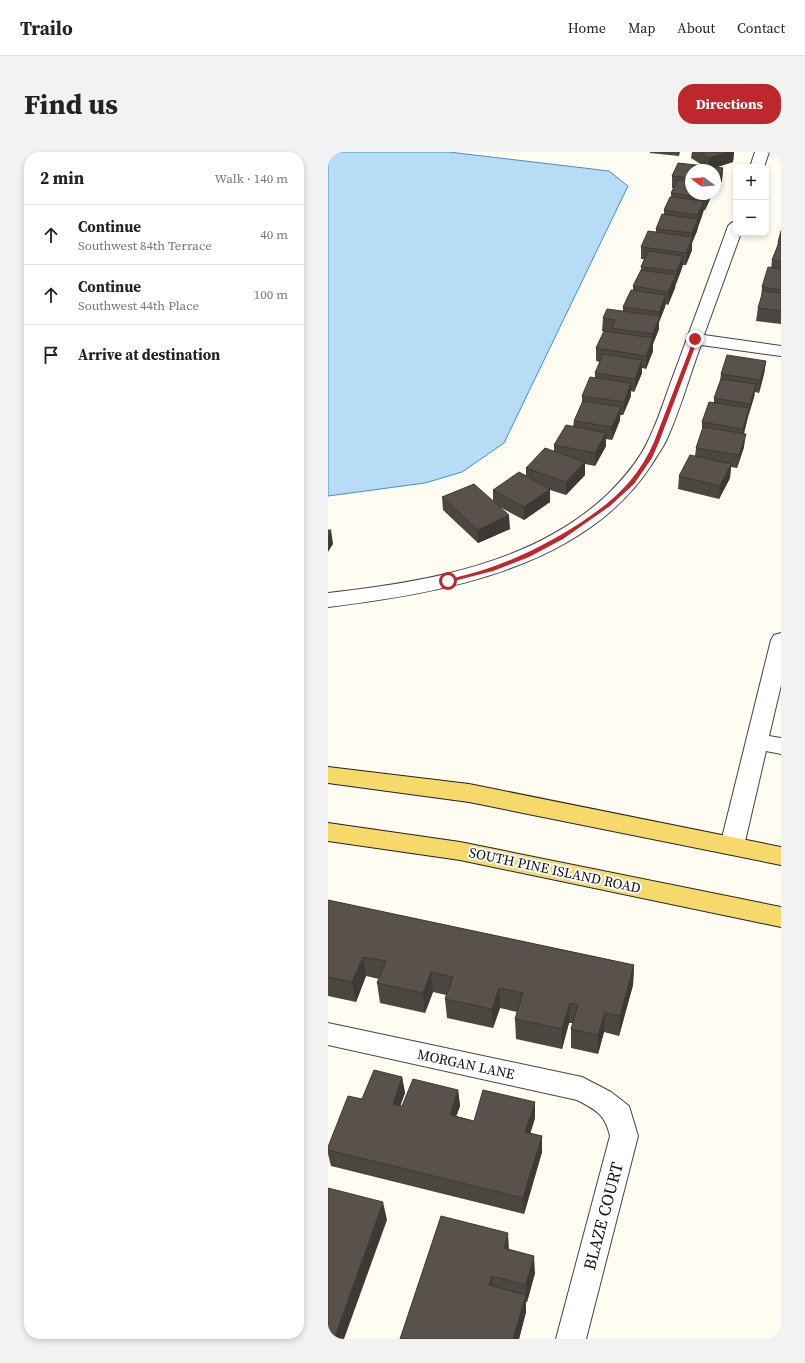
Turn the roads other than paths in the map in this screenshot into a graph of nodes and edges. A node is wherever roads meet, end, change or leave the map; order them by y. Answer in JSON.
{"nodes":[{"id":1,"x":762,"y":152,"type":"edge"},
{"id":2,"x":758,"y":164,"type":"edge"},
{"id":3,"x":733,"y":234,"type":"edge"},
{"id":4,"x":695,"y":339,"type":"junction"},
{"id":5,"x":781,"y":351,"type":"edge"},
{"id":6,"x":328,"y":600,"type":"edge"},
{"id":7,"x":781,"y":640,"type":"edge"},
{"id":8,"x":757,"y":742,"type":"junction"},
{"id":9,"x":781,"y":746,"type":"edge"},
{"id":10,"x":328,"y":775,"type":"edge"},
{"id":11,"x":328,"y":832,"type":"edge"},
{"id":12,"x":732,"y":846,"type":"junction"},
{"id":13,"x":781,"y":856,"type":"edge"},
{"id":14,"x":781,"y":917,"type":"edge"},
{"id":15,"x":328,"y":1034,"type":"edge"},
{"id":16,"x":602,"y":1100,"type":"joint"},
{"id":17,"x":571,"y":1339,"type":"edge"}],
"edges":[{"from":1,"to":2,"type":"street"},
{"from":3,"to":4,"type":"street"},
{"from":4,"to":5,"type":"street"},
{"from":4,"to":6,"type":"street"},
{"from":7,"to":8,"type":"street"},
{"from":8,"to":9,"type":"street"},
{"from":8,"to":12,"type":"street"},
{"from":10,"to":12,"type":"main road"},
{"from":11,"to":14,"type":"main road","name":"SOUTH PINE ISLAND ROAD"},
{"from":12,"to":13,"type":"main road"},
{"from":15,"to":16,"type":"street","name":"MORGAN LANE"},
{"from":16,"to":17,"type":"street","name":"BLAZE COURT"}]}
